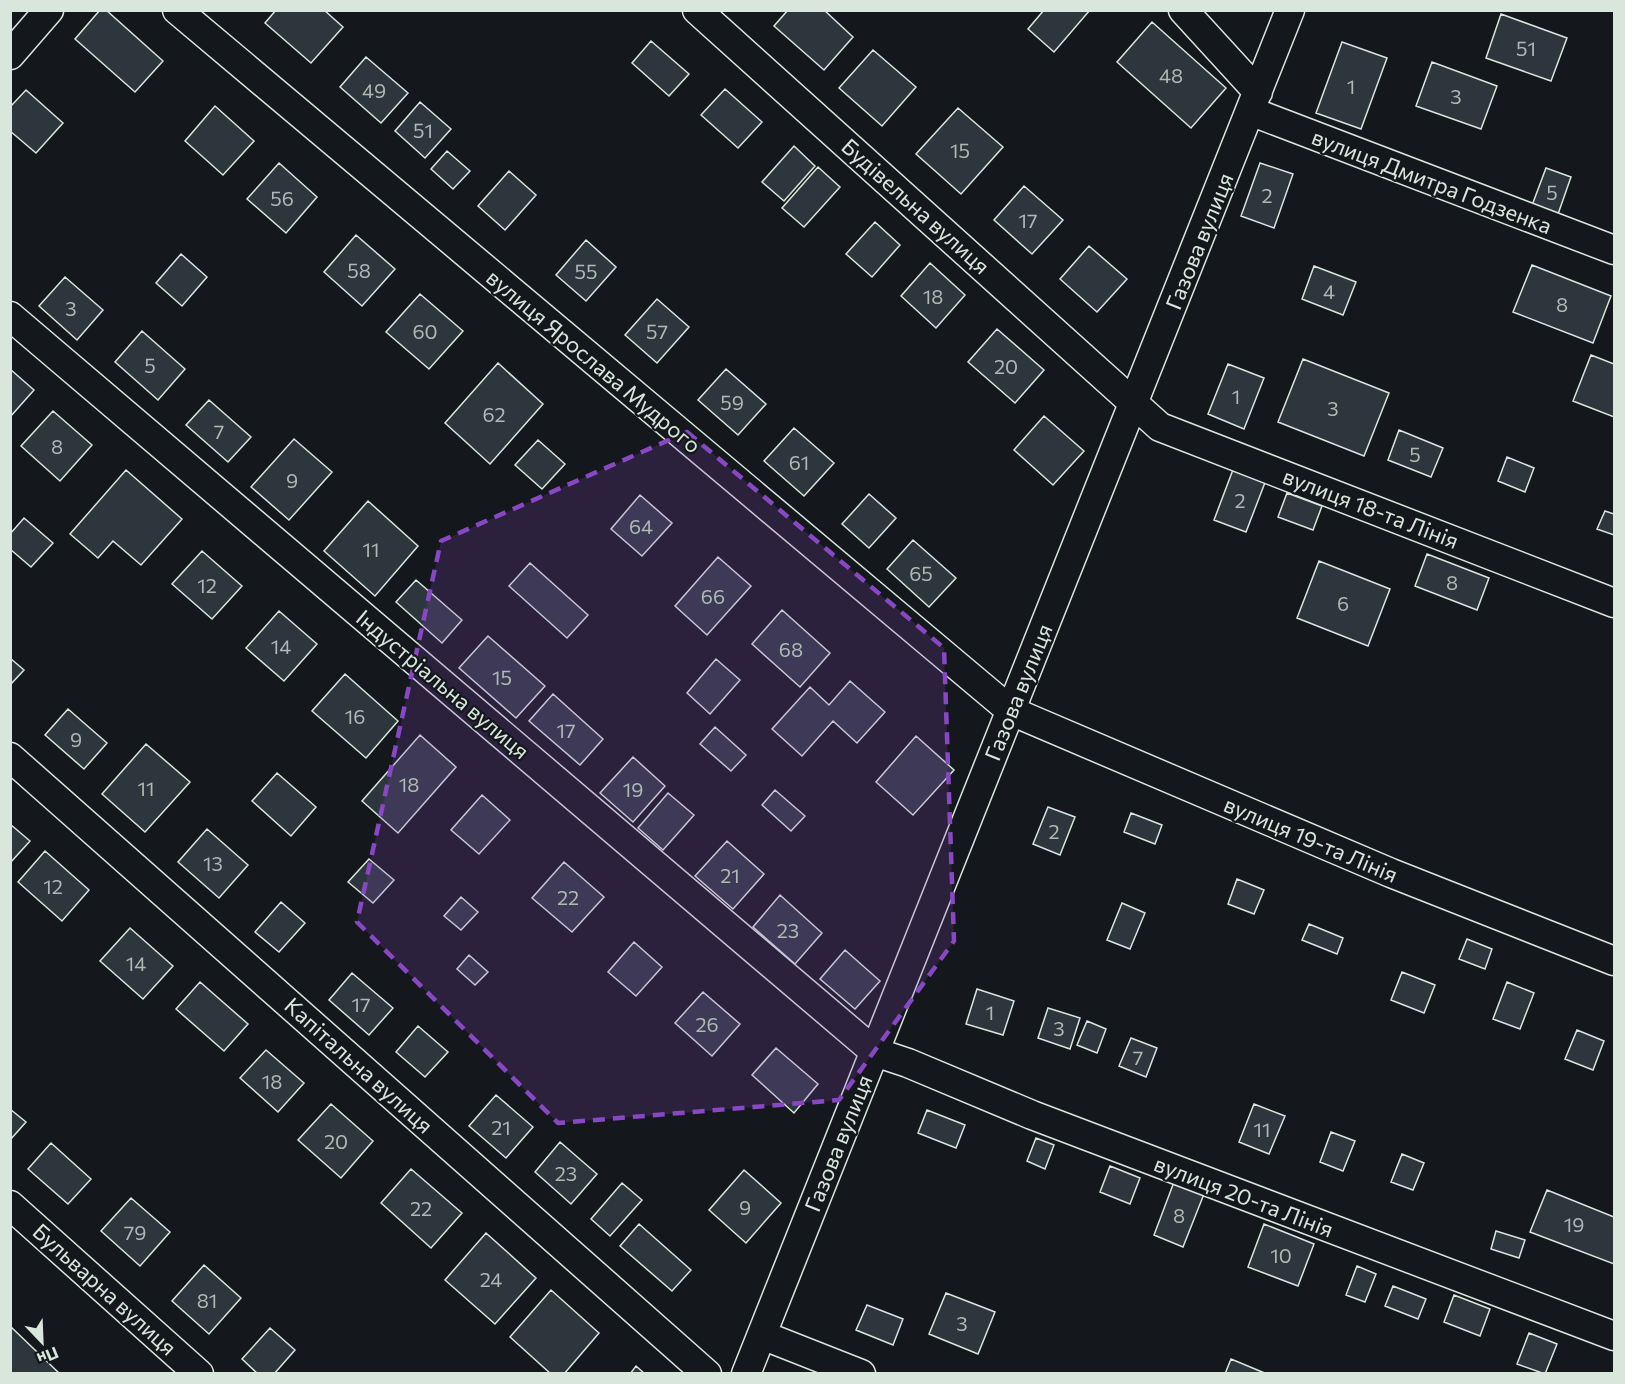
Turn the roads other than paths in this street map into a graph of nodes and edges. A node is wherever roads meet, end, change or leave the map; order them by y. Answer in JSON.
{"nodes":[{"id":1,"x":49,"y":10,"type":"edge"},
{"id":2,"x":177,"y":10,"type":"edge"},
{"id":3,"x":697,"y":10,"type":"edge"},
{"id":4,"x":1183,"y":10,"type":"edge"},
{"id":5,"x":1290,"y":10,"type":"edge"},
{"id":6,"x":10,"y":55,"type":"edge"},
{"id":7,"x":1254,"y":102,"type":"junction"},
{"id":8,"x":1614,"y":250,"type":"edge"},
{"id":9,"x":10,"y":316,"type":"edge"},
{"id":10,"x":1134,"y":402,"type":"junction"},
{"id":11,"x":1614,"y":603,"type":"edge"},
{"id":12,"x":1011,"y":711,"type":"junction"},
{"id":13,"x":10,"y":758,"type":"edge"},
{"id":14,"x":1614,"y":961,"type":"edge"},
{"id":15,"x":875,"y":1052,"type":"junction"},
{"id":16,"x":10,"y":1205,"type":"edge"},
{"id":17,"x":762,"y":1335,"type":"junction"},
{"id":18,"x":1614,"y":1336,"type":"edge"},
{"id":19,"x":199,"y":1374,"type":"edge"},
{"id":20,"x":706,"y":1374,"type":"edge"},
{"id":21,"x":746,"y":1374,"type":"edge"},
{"id":22,"x":861,"y":1374,"type":"edge"}],
"edges":[{"from":1,"to":6,"type":"street"},
{"from":2,"to":12,"type":"street","name":"вулиця Ярослава Мудрого"},
{"from":3,"to":10,"type":"street","name":"Будівельна вулиця"},
{"from":4,"to":7,"type":"street"},
{"from":5,"to":7,"type":"street","name":"Газова вулиця"},
{"from":7,"to":8,"type":"street","name":"вулиця Дмитра Годзенка"},
{"from":7,"to":10,"type":"street","name":"Газова вулиця"},
{"from":9,"to":15,"type":"street","name":"Індустріальна вулиця"},
{"from":10,"to":11,"type":"street","name":"вулиця 18-та Лінія"},
{"from":10,"to":12,"type":"street","name":"Газова вулиця"},
{"from":12,"to":14,"type":"street","name":"вулиця 19-та Лінія"},
{"from":12,"to":15,"type":"street","name":"Газова вулиця"},
{"from":13,"to":20,"type":"street","name":"Капітальна вулиця"},
{"from":15,"to":17,"type":"street","name":"Газова вулиця"},
{"from":15,"to":18,"type":"street","name":"вулиця 20-та Лінія"},
{"from":16,"to":19,"type":"street","name":"Бульварна вулиця"},
{"from":17,"to":21,"type":"street","name":"Газова вулиця"},
{"from":17,"to":22,"type":"street"}]}
